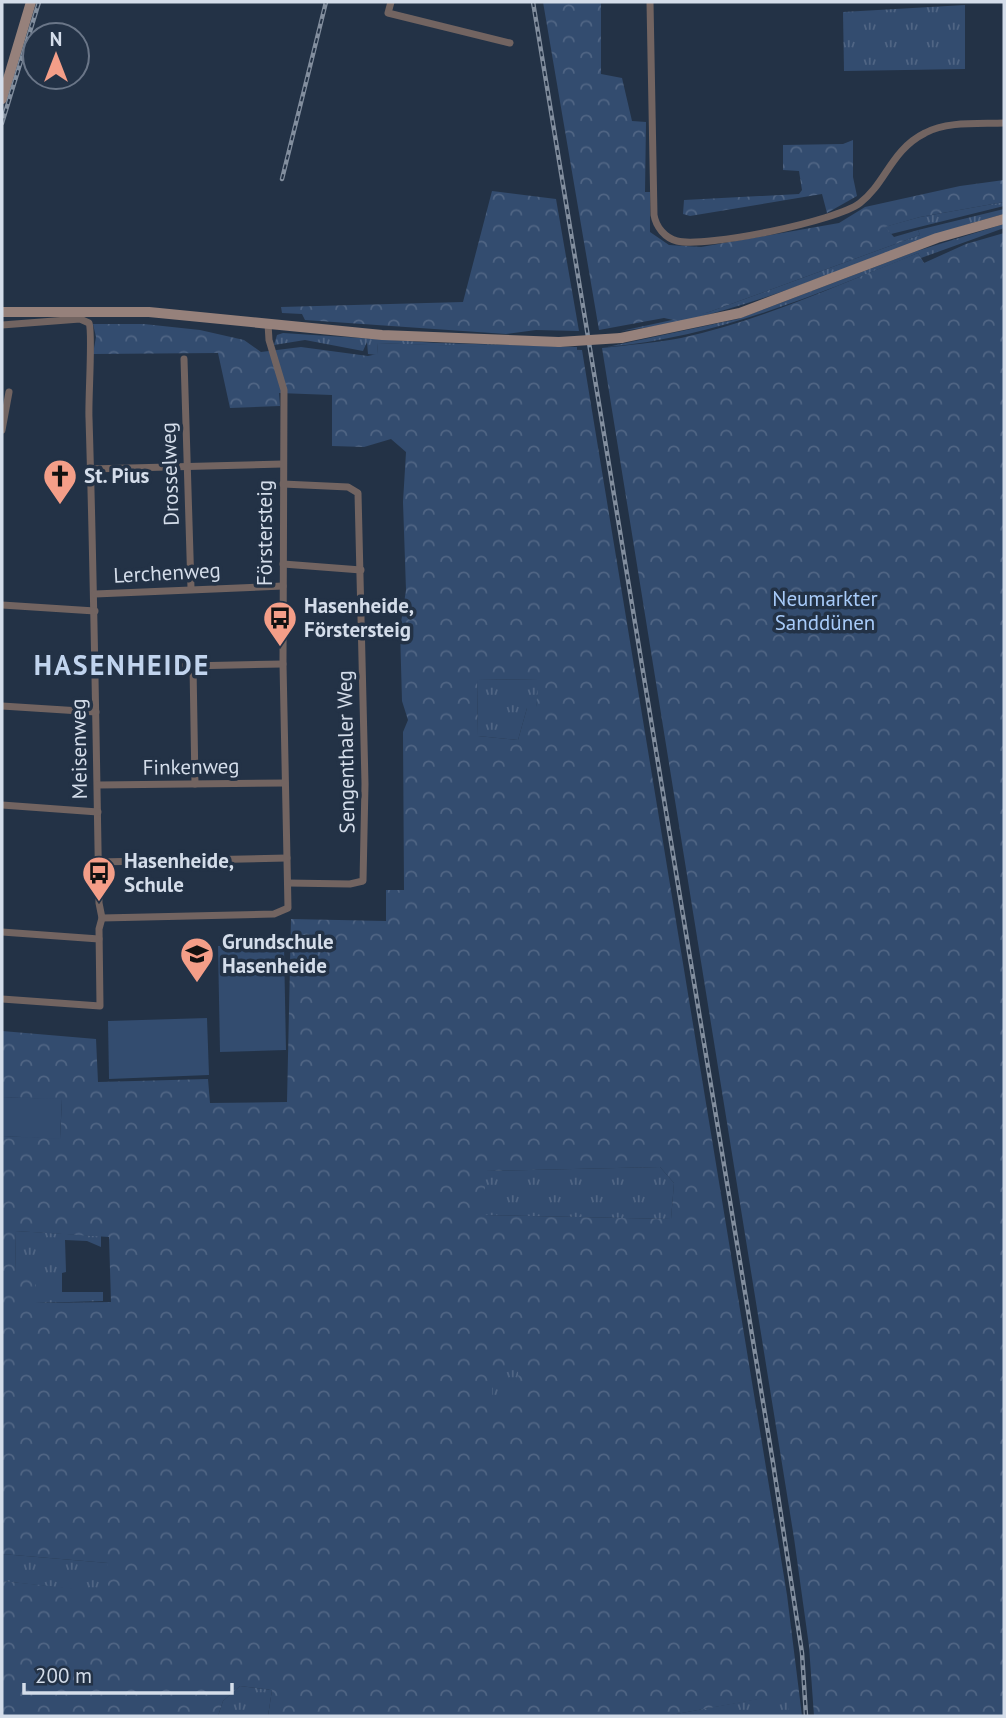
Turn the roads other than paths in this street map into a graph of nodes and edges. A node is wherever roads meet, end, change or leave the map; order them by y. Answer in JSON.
{"nodes":[{"id":1,"x":31,"y":2,"type":"edge"},
{"id":2,"x":391,"y":2,"type":"edge"},
{"id":3,"x":650,"y":2,"type":"edge"},
{"id":4,"x":510,"y":43,"type":"dead end"},
{"id":5,"x":2,"y":99,"type":"edge"},
{"id":6,"x":1004,"y":123,"type":"edge"},
{"id":7,"x":1004,"y":219,"type":"edge"},
{"id":8,"x":2,"y":312,"type":"edge"},
{"id":9,"x":268,"y":324,"type":"junction"},
{"id":10,"x":2,"y":325,"type":"edge"},
{"id":11,"x":184,"y":359,"type":"dead end"},
{"id":12,"x":9,"y":392,"type":"dead end"},
{"id":13,"x":2,"y":430,"type":"edge"},
{"id":14,"x":283,"y":464,"type":"junction"},
{"id":15,"x":187,"y":466,"type":"junction"},
{"id":16,"x":90,"y":469,"type":"junction"},
{"id":17,"x":284,"y":484,"type":"junction"},
{"id":18,"x":283,"y":564,"type":"junction"},
{"id":19,"x":361,"y":570,"type":"junction"},
{"id":20,"x":283,"y":586,"type":"junction"},
{"id":21,"x":191,"y":588,"type":"junction"},
{"id":22,"x":95,"y":594,"type":"junction"},
{"id":23,"x":2,"y":605,"type":"edge"},
{"id":24,"x":95,"y":611,"type":"junction"},
{"id":25,"x":283,"y":664,"type":"junction"},
{"id":26,"x":193,"y":666,"type":"junction"},
{"id":27,"x":96,"y":668,"type":"junction"},
{"id":28,"x":2,"y":706,"type":"edge"},
{"id":29,"x":96,"y":712,"type":"junction"},
{"id":30,"x":285,"y":783,"type":"junction"},
{"id":31,"x":195,"y":784,"type":"junction"},
{"id":32,"x":98,"y":785,"type":"junction"},
{"id":33,"x":2,"y":805,"type":"edge"},
{"id":34,"x":98,"y":812,"type":"junction"},
{"id":35,"x":287,"y":858,"type":"junction"},
{"id":36,"x":98,"y":862,"type":"junction"},
{"id":37,"x":288,"y":883,"type":"junction"},
{"id":38,"x":102,"y":918,"type":"junction"},
{"id":39,"x":2,"y":932,"type":"edge"},
{"id":40,"x":99,"y":939,"type":"junction"},
{"id":41,"x":2,"y":999,"type":"edge"}],
"edges":[{"from":1,"to":5,"type":"main road"},
{"from":2,"to":4,"type":"street"},
{"from":3,"to":6,"type":"street"},
{"from":7,"to":9,"type":"main road","bridge":true},
{"from":8,"to":9,"type":"main road"},
{"from":9,"to":14,"type":"street","name":"Förstersteig"},
{"from":10,"to":16,"type":"street","name":"Meisenweg"},
{"from":11,"to":15,"type":"street","name":"Drosselweg"},
{"from":12,"to":13,"type":"street"},
{"from":14,"to":15,"type":"street"},
{"from":14,"to":17,"type":"street","name":"Förstersteig"},
{"from":15,"to":16,"type":"street"},
{"from":15,"to":21,"type":"street","name":"Drosselweg"},
{"from":16,"to":22,"type":"street","name":"Meisenweg"},
{"from":17,"to":18,"type":"street","name":"Förstersteig"},
{"from":17,"to":19,"type":"street","name":"Sengenthaler Weg"},
{"from":18,"to":19,"type":"street"},
{"from":18,"to":20,"type":"street","name":"Förstersteig"},
{"from":19,"to":37,"type":"street","name":"Sengenthaler Weg"},
{"from":20,"to":21,"type":"street","name":"Lerchenweg"},
{"from":20,"to":25,"type":"street","name":"Förstersteig"},
{"from":21,"to":22,"type":"street","name":"Lerchenweg"},
{"from":22,"to":24,"type":"street","name":"Meisenweg"},
{"from":23,"to":24,"type":"street"},
{"from":24,"to":27,"type":"street","name":"Meisenweg"},
{"from":25,"to":26,"type":"street"},
{"from":25,"to":30,"type":"street","name":"Förstersteig"},
{"from":26,"to":27,"type":"street"},
{"from":26,"to":31,"type":"street"},
{"from":27,"to":29,"type":"street","name":"Meisenweg"},
{"from":28,"to":29,"type":"street"},
{"from":29,"to":32,"type":"street","name":"Meisenweg"},
{"from":30,"to":31,"type":"street","name":"Finkenweg"},
{"from":30,"to":35,"type":"street","name":"Förstersteig"},
{"from":31,"to":32,"type":"street","name":"Finkenweg"},
{"from":32,"to":34,"type":"street","name":"Meisenweg"},
{"from":33,"to":34,"type":"street"},
{"from":34,"to":36,"type":"street","name":"Meisenweg"},
{"from":35,"to":36,"type":"street"},
{"from":35,"to":37,"type":"street","name":"Förstersteig"},
{"from":36,"to":38,"type":"street","name":"Meisenweg"},
{"from":37,"to":38,"type":"street","name":"Förstersteig"},
{"from":38,"to":40,"type":"street","name":"Meisenweg"},
{"from":39,"to":40,"type":"street"},
{"from":40,"to":41,"type":"street","name":"Meisenweg"}]}
